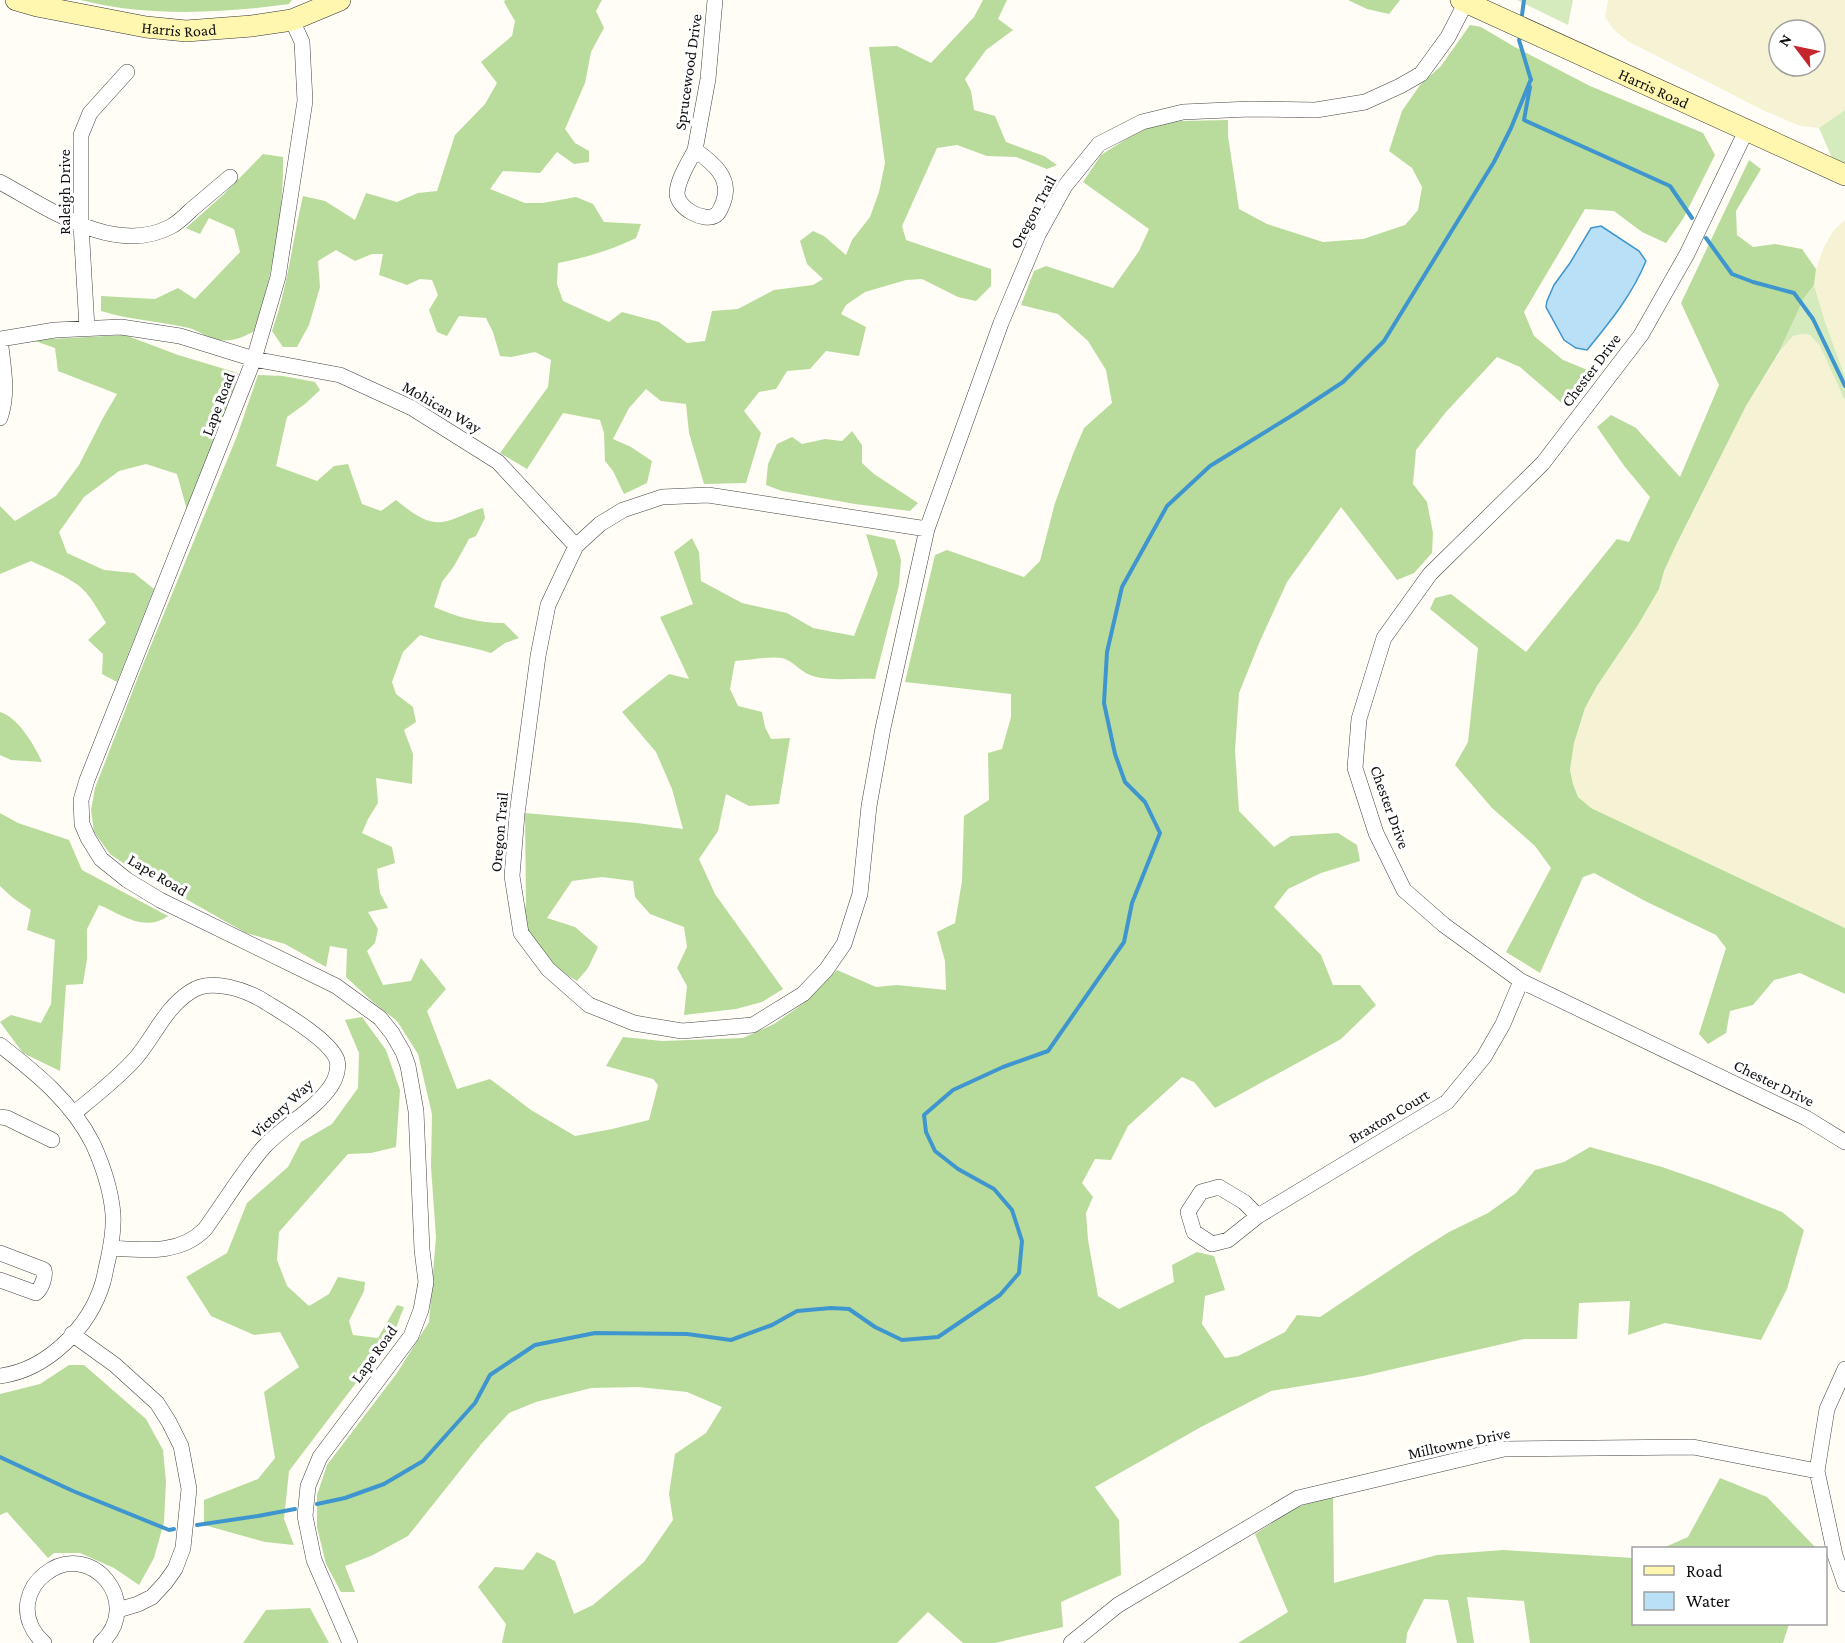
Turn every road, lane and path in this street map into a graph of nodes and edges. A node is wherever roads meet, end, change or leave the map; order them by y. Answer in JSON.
{"nodes":[{"id":1,"x":16,"y":0,"type":"edge"},
{"id":2,"x":340,"y":0,"type":"edge"},
{"id":3,"x":715,"y":0,"type":"edge"},
{"id":4,"x":1463,"y":1,"type":"edge"},
{"id":5,"x":292,"y":20,"type":"junction"},
{"id":6,"x":127,"y":72,"type":"dead end"},
{"id":7,"x":1746,"y":131,"type":"junction"},
{"id":8,"x":695,"y":150,"type":"dead end"},
{"id":9,"x":0,"y":170,"type":"edge"},
{"id":10,"x":1845,"y":175,"type":"edge"},
{"id":11,"x":230,"y":177,"type":"dead end"},
{"id":12,"x":0,"y":182,"type":"edge"},
{"id":13,"x":81,"y":225,"type":"junction"},
{"id":14,"x":87,"y":328,"type":"junction"},
{"id":15,"x":0,"y":339,"type":"edge"},
{"id":16,"x":254,"y":359,"type":"junction"},
{"id":17,"x":0,"y":418,"type":"edge"},
{"id":18,"x":927,"y":529,"type":"junction"},
{"id":19,"x":576,"y":546,"type":"junction"},
{"id":20,"x":1521,"y":981,"type":"junction"},
{"id":21,"x":0,"y":1045,"type":"edge"},
{"id":22,"x":74,"y":1113,"type":"junction"},
{"id":23,"x":0,"y":1117,"type":"edge"},
{"id":24,"x":52,"y":1140,"type":"dead end"},
{"id":25,"x":1845,"y":1142,"type":"edge"},
{"id":26,"x":1258,"y":1216,"type":"dead end"},
{"id":27,"x":110,"y":1248,"type":"junction"},
{"id":28,"x":0,"y":1253,"type":"edge"},
{"id":29,"x":0,"y":1280,"type":"edge"},
{"id":30,"x":72,"y":1334,"type":"junction"},
{"id":31,"x":1845,"y":1369,"type":"edge"},
{"id":32,"x":0,"y":1376,"type":"edge"},
{"id":33,"x":1817,"y":1471,"type":"junction"},
{"id":34,"x":1845,"y":1584,"type":"edge"},
{"id":35,"x":118,"y":1610,"type":"junction"},
{"id":36,"x":44,"y":1643,"type":"edge"},
{"id":37,"x":101,"y":1643,"type":"edge"},
{"id":38,"x":350,"y":1643,"type":"edge"},
{"id":39,"x":1071,"y":1643,"type":"edge"}],
"edges":[{"from":1,"to":5,"type":"street","name":"Harris Road"},
{"from":2,"to":5,"type":"street","name":"Harris Road"},
{"from":3,"to":8,"type":"street","name":"Sprucewood Drive"},
{"from":4,"to":7,"type":"street","name":"Harris Road"},
{"from":4,"to":18,"type":"street","name":"Oregon Trail"},
{"from":5,"to":16,"type":"street","name":"Lape Road"},
{"from":6,"to":13,"type":"street","name":"Raleigh Drive"},
{"from":7,"to":10,"type":"street","name":"Harris Road"},
{"from":7,"to":20,"type":"street","name":"Chester Drive"},
{"from":9,"to":12,"type":"street"},
{"from":11,"to":13,"type":"street"},
{"from":12,"to":13,"type":"street"},
{"from":13,"to":14,"type":"street","name":"Raleigh Drive"},
{"from":14,"to":15,"type":"street","name":"Mohican Way"},
{"from":14,"to":16,"type":"street","name":"Mohican Way"},
{"from":15,"to":17,"type":"street"},
{"from":16,"to":19,"type":"street","name":"Mohican Way"},
{"from":16,"to":38,"type":"street","name":"Lape Road"},
{"from":18,"to":19,"type":"street","name":"Oregon Trail"},
{"from":18,"to":19,"type":"street","name":"Oregon Trail"},
{"from":20,"to":25,"type":"street","name":"Chester Drive"},
{"from":20,"to":26,"type":"street","name":"Braxton Court"},
{"from":21,"to":22,"type":"street"},
{"from":22,"to":27,"type":"street"},
{"from":22,"to":27,"type":"street","name":"Victory Way"},
{"from":23,"to":24,"type":"street"},
{"from":27,"to":30,"type":"street"},
{"from":28,"to":29,"type":"street"},
{"from":30,"to":32,"type":"street"},
{"from":30,"to":35,"type":"street"},
{"from":31,"to":33,"type":"street"},
{"from":33,"to":34,"type":"street"},
{"from":33,"to":39,"type":"street","name":"Milltowne Drive"},
{"from":35,"to":36,"type":"street"},
{"from":35,"to":37,"type":"street"}]}
